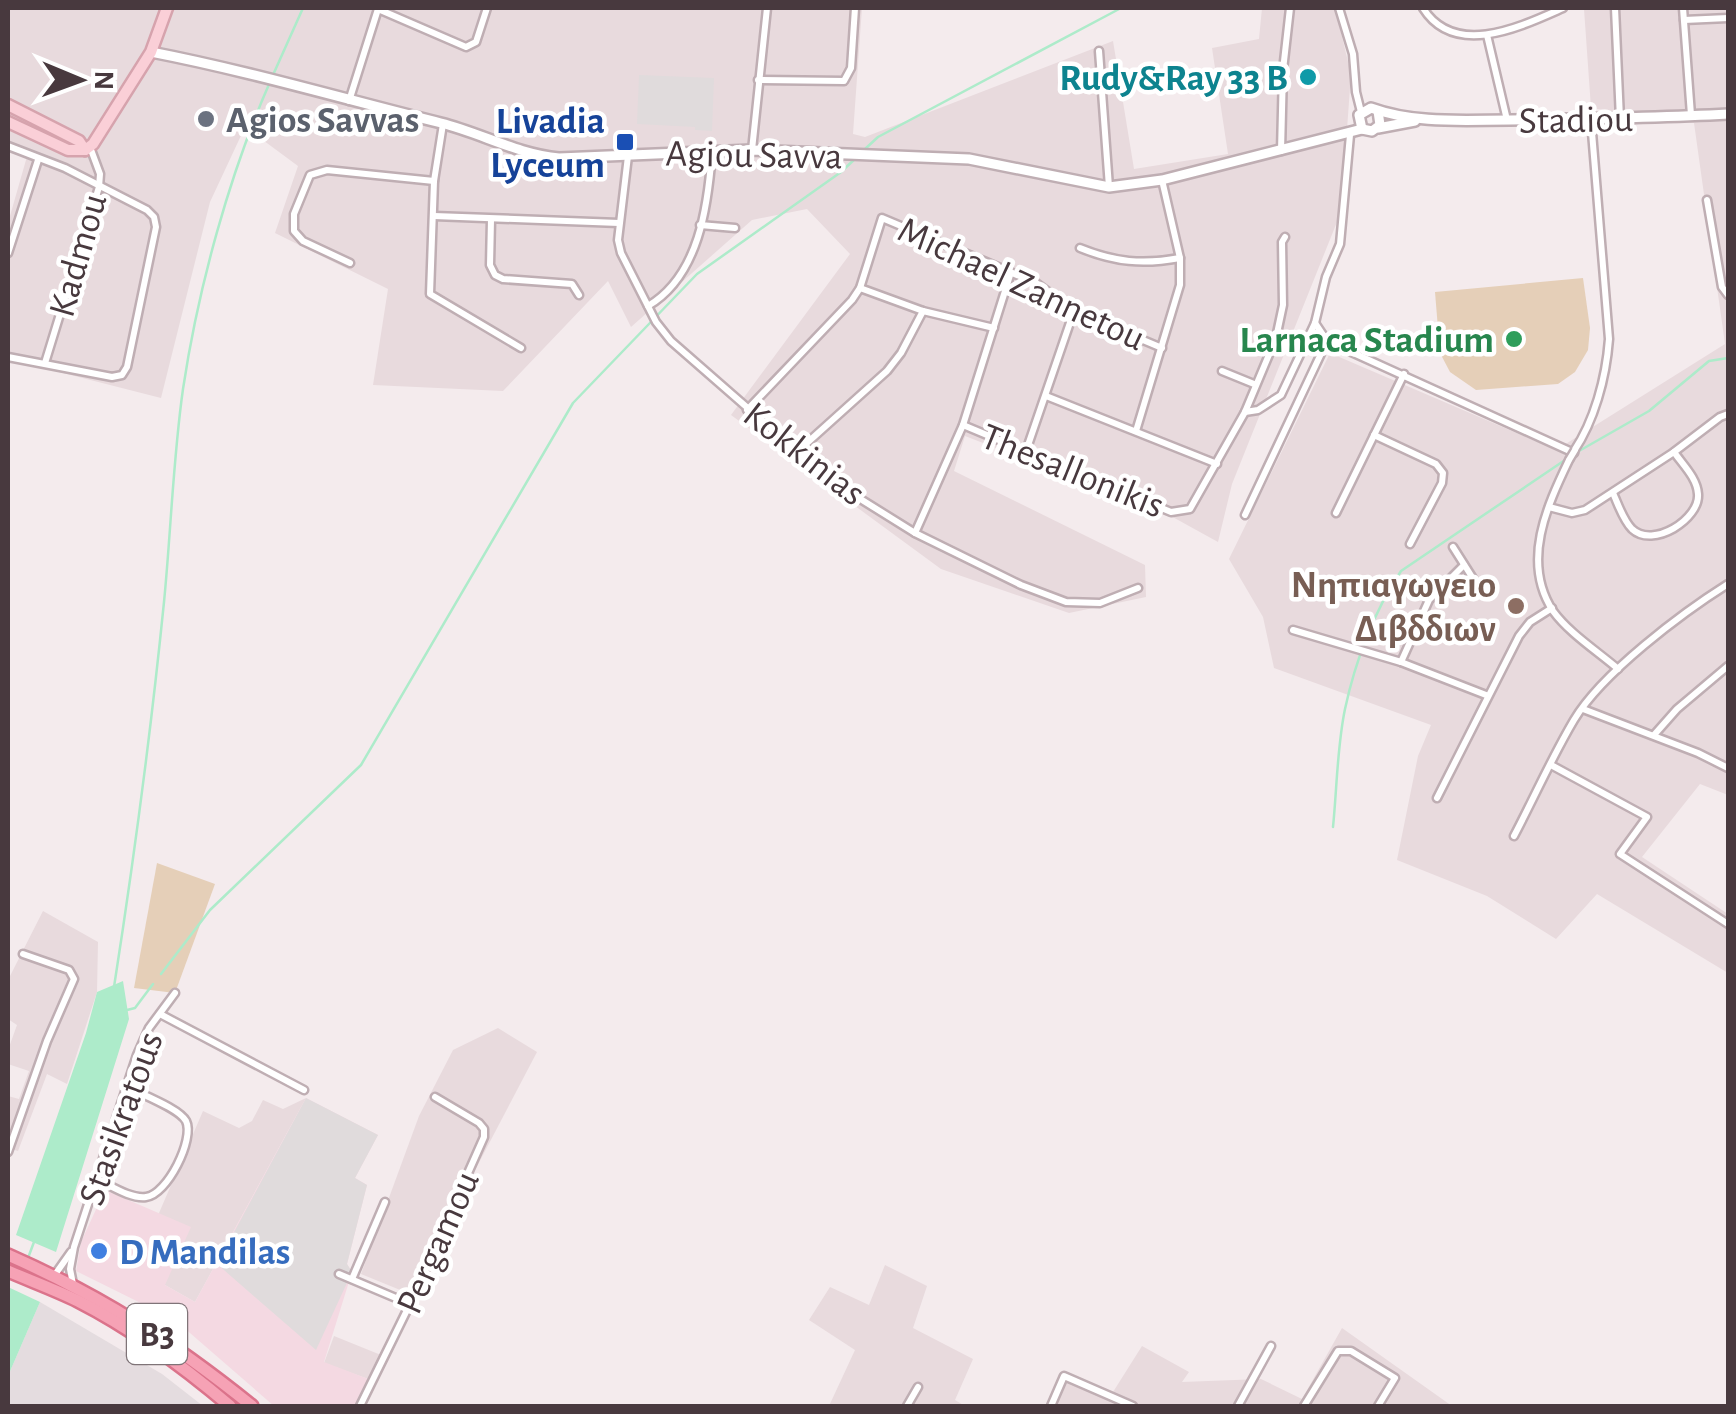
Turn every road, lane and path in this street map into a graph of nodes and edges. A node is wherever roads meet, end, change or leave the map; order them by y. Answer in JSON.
{"nodes":[{"id":1,"x":167,"y":8,"type":"edge"},
{"id":2,"x":378,"y":8,"type":"edge"},
{"id":3,"x":488,"y":8,"type":"edge"},
{"id":4,"x":767,"y":8,"type":"edge"},
{"id":5,"x":855,"y":8,"type":"edge"},
{"id":6,"x":1290,"y":8,"type":"edge"},
{"id":7,"x":1339,"y":8,"type":"edge"},
{"id":8,"x":1423,"y":8,"type":"edge"},
{"id":9,"x":1563,"y":8,"type":"edge"},
{"id":10,"x":1614,"y":8,"type":"edge"},
{"id":11,"x":1683,"y":8,"type":"edge"},
{"id":12,"x":1552,"y":10,"type":"edge"},
{"id":13,"x":1728,"y":18,"type":"edge"},
{"id":14,"x":1684,"y":20,"type":"junction"},
{"id":15,"x":1488,"y":35,"type":"junction"},
{"id":16,"x":1099,"y":51,"type":"dead end"},
{"id":17,"x":151,"y":52,"type":"junction"},
{"id":18,"x":758,"y":80,"type":"junction"},
{"id":19,"x":349,"y":102,"type":"junction"},
{"id":20,"x":8,"y":105,"type":"edge"},
{"id":21,"x":1378,"y":111,"type":"junction"},
{"id":22,"x":1361,"y":112,"type":"junction"},
{"id":23,"x":1728,"y":114,"type":"edge"},
{"id":24,"x":1691,"y":116,"type":"junction"},
{"id":25,"x":1620,"y":119,"type":"junction"},
{"id":26,"x":1423,"y":120,"type":"junction"},
{"id":27,"x":1507,"y":120,"type":"junction"},
{"id":28,"x":1591,"y":120,"type":"junction"},
{"id":29,"x":8,"y":122,"type":"edge"},
{"id":30,"x":443,"y":124,"type":"junction"},
{"id":31,"x":1378,"y":128,"type":"junction"},
{"id":32,"x":1362,"y":129,"type":"junction"},
{"id":33,"x":1350,"y":134,"type":"junction"},
{"id":34,"x":8,"y":146,"type":"edge"},
{"id":35,"x":88,"y":148,"type":"junction"},
{"id":36,"x":712,"y":150,"type":"junction"},
{"id":37,"x":752,"y":150,"type":"junction"},
{"id":38,"x":1282,"y":152,"type":"junction"},
{"id":39,"x":628,"y":154,"type":"junction"},
{"id":40,"x":38,"y":160,"type":"junction"},
{"id":41,"x":1162,"y":180,"type":"junction"},
{"id":42,"x":434,"y":181,"type":"junction"},
{"id":43,"x":99,"y":187,"type":"junction"},
{"id":44,"x":1109,"y":187,"type":"junction"},
{"id":45,"x":1707,"y":200,"type":"dead end"},
{"id":46,"x":434,"y":216,"type":"junction"},
{"id":47,"x":491,"y":220,"type":"junction"},
{"id":48,"x":620,"y":223,"type":"junction"},
{"id":49,"x":700,"y":226,"type":"junction"},
{"id":50,"x":734,"y":228,"type":"dead end"},
{"id":51,"x":1285,"y":237,"type":"dead end"},
{"id":52,"x":1080,"y":248,"type":"dead end"},
{"id":53,"x":8,"y":254,"type":"edge"},
{"id":54,"x":1180,"y":258,"type":"junction"},
{"id":55,"x":350,"y":263,"type":"dead end"},
{"id":56,"x":1011,"y":272,"type":"junction"},
{"id":57,"x":860,"y":288,"type":"junction"},
{"id":58,"x":579,"y":294,"type":"dead end"},
{"id":59,"x":1728,"y":295,"type":"edge"},
{"id":60,"x":649,"y":308,"type":"junction"},
{"id":61,"x":924,"y":311,"type":"junction"},
{"id":62,"x":1074,"y":311,"type":"junction"},
{"id":63,"x":1315,"y":324,"type":"junction"},
{"id":64,"x":994,"y":328,"type":"junction"},
{"id":65,"x":1327,"y":340,"type":"junction"},
{"id":66,"x":521,"y":348,"type":"dead end"},
{"id":67,"x":1162,"y":348,"type":"junction"},
{"id":68,"x":8,"y":357,"type":"edge"},
{"id":69,"x":45,"y":364,"type":"junction"},
{"id":70,"x":1222,"y":371,"type":"dead end"},
{"id":71,"x":1404,"y":374,"type":"junction"},
{"id":72,"x":1254,"y":384,"type":"junction"},
{"id":73,"x":1046,"y":396,"type":"junction"},
{"id":74,"x":747,"y":410,"type":"junction"},
{"id":75,"x":1244,"y":412,"type":"junction"},
{"id":76,"x":1728,"y":414,"type":"edge"},
{"id":77,"x":963,"y":426,"type":"junction"},
{"id":78,"x":1136,"y":431,"type":"junction"},
{"id":79,"x":1374,"y":435,"type":"junction"},
{"id":80,"x":1026,"y":451,"type":"junction"},
{"id":81,"x":797,"y":452,"type":"junction"},
{"id":82,"x":1674,"y":452,"type":"junction"},
{"id":83,"x":1573,"y":454,"type":"junction"},
{"id":84,"x":1217,"y":464,"type":"junction"},
{"id":85,"x":1612,"y":493,"type":"junction"},
{"id":86,"x":1548,"y":508,"type":"junction"},
{"id":87,"x":1336,"y":513,"type":"dead end"},
{"id":88,"x":1245,"y":515,"type":"dead end"},
{"id":89,"x":915,"y":533,"type":"junction"},
{"id":90,"x":1410,"y":544,"type":"dead end"},
{"id":91,"x":1453,"y":547,"type":"dead end"},
{"id":92,"x":1464,"y":564,"type":"junction"},
{"id":93,"x":1728,"y":584,"type":"edge"},
{"id":94,"x":1138,"y":588,"type":"dead end"},
{"id":95,"x":1479,"y":588,"type":"dead end"},
{"id":96,"x":1552,"y":608,"type":"junction"},
{"id":97,"x":1293,"y":630,"type":"dead end"},
{"id":98,"x":1402,"y":662,"type":"junction"},
{"id":99,"x":1728,"y":666,"type":"edge"},
{"id":100,"x":1618,"y":669,"type":"junction"},
{"id":101,"x":1486,"y":695,"type":"junction"},
{"id":102,"x":1583,"y":710,"type":"junction"},
{"id":103,"x":1654,"y":735,"type":"junction"},
{"id":104,"x":1551,"y":765,"type":"junction"},
{"id":105,"x":1728,"y":768,"type":"edge"},
{"id":106,"x":1436,"y":798,"type":"dead end"},
{"id":107,"x":1514,"y":836,"type":"dead end"},
{"id":108,"x":1728,"y":924,"type":"edge"},
{"id":109,"x":23,"y":954,"type":"dead end"},
{"id":110,"x":176,"y":993,"type":"dead end"},
{"id":111,"x":160,"y":1014,"type":"junction"},
{"id":112,"x":126,"y":1086,"type":"junction"},
{"id":113,"x":304,"y":1090,"type":"dead end"},
{"id":114,"x":435,"y":1097,"type":"dead end"},
{"id":115,"x":8,"y":1152,"type":"edge"},
{"id":116,"x":96,"y":1178,"type":"junction"},
{"id":117,"x":385,"y":1202,"type":"dead end"},
{"id":118,"x":74,"y":1247,"type":"junction"},
{"id":119,"x":8,"y":1255,"type":"edge"},
{"id":120,"x":8,"y":1271,"type":"edge"},
{"id":121,"x":339,"y":1274,"type":"dead end"},
{"id":122,"x":53,"y":1275,"type":"junction"},
{"id":123,"x":352,"y":1279,"type":"junction"},
{"id":124,"x":73,"y":1284,"type":"junction"},
{"id":125,"x":410,"y":1304,"type":"junction"},
{"id":126,"x":1272,"y":1346,"type":"dead end"},
{"id":127,"x":918,"y":1387,"type":"dead end"},
{"id":128,"x":230,"y":1406,"type":"edge"},
{"id":129,"x":252,"y":1406,"type":"edge"},
{"id":130,"x":360,"y":1406,"type":"edge"},
{"id":131,"x":907,"y":1406,"type":"edge"},
{"id":132,"x":1051,"y":1406,"type":"edge"},
{"id":133,"x":1133,"y":1406,"type":"edge"},
{"id":134,"x":1238,"y":1406,"type":"edge"},
{"id":135,"x":1304,"y":1406,"type":"edge"},
{"id":136,"x":1378,"y":1406,"type":"edge"}],
"edges":[{"from":1,"to":17,"type":"main road"},
{"from":2,"to":3,"type":"street"},
{"from":2,"to":19,"type":"street"},
{"from":4,"to":18,"type":"street"},
{"from":5,"to":18,"type":"street"},
{"from":6,"to":38,"type":"street"},
{"from":7,"to":22,"type":"street"},
{"from":8,"to":15,"type":"street"},
{"from":9,"to":12,"type":"street"},
{"from":10,"to":25,"type":"street"},
{"from":11,"to":14,"type":"street"},
{"from":12,"to":15,"type":"street"},
{"from":13,"to":14,"type":"street"},
{"from":14,"to":24,"type":"street"},
{"from":15,"to":27,"type":"street"},
{"from":16,"to":44,"type":"street"},
{"from":17,"to":19,"type":"street","name":"Agiou Savva"},
{"from":17,"to":35,"type":"main road"},
{"from":18,"to":37,"type":"street"},
{"from":19,"to":30,"type":"street","name":"Agiou Savva"},
{"from":20,"to":35,"type":"main road"},
{"from":21,"to":22,"type":"street"},
{"from":21,"to":26,"type":"street","name":"Stadiou"},
{"from":21,"to":31,"type":"street"},
{"from":22,"to":32,"type":"street"},
{"from":23,"to":24,"type":"street","name":"Stadiou"},
{"from":24,"to":25,"type":"street","name":"Stadiou"},
{"from":25,"to":28,"type":"street","name":"Stadiou"},
{"from":26,"to":27,"type":"street","name":"Stadiou"},
{"from":26,"to":31,"type":"street","name":"Stadiou"},
{"from":27,"to":28,"type":"street","name":"Stadiou"},
{"from":28,"to":83,"type":"street"},
{"from":29,"to":35,"type":"main road"},
{"from":30,"to":39,"type":"street","name":"Agiou Savva"},
{"from":30,"to":42,"type":"street"},
{"from":31,"to":32,"type":"street"},
{"from":32,"to":33,"type":"street","name":"Agiou Savva"},
{"from":33,"to":38,"type":"street","name":"Agiou Savva"},
{"from":33,"to":63,"type":"street"},
{"from":34,"to":40,"type":"street"},
{"from":35,"to":43,"type":"street","name":"Kadmou"},
{"from":36,"to":37,"type":"street","name":"Agiou Savva"},
{"from":36,"to":39,"type":"street","name":"Agiou Savva"},
{"from":36,"to":49,"type":"street"},
{"from":37,"to":44,"type":"street","name":"Agiou Savva"},
{"from":38,"to":41,"type":"street","name":"Agiou Savva"},
{"from":39,"to":48,"type":"street","name":"Kokkinias"},
{"from":40,"to":43,"type":"street"},
{"from":40,"to":53,"type":"street"},
{"from":41,"to":44,"type":"street","name":"Agiou Savva"},
{"from":41,"to":54,"type":"street"},
{"from":42,"to":46,"type":"street"},
{"from":42,"to":55,"type":"street"},
{"from":43,"to":69,"type":"street","name":"Kadmou"},
{"from":43,"to":69,"type":"street"},
{"from":45,"to":59,"type":"street"},
{"from":46,"to":47,"type":"street"},
{"from":46,"to":66,"type":"street"},
{"from":47,"to":48,"type":"street"},
{"from":47,"to":58,"type":"street"},
{"from":48,"to":60,"type":"street","name":"Kokkinias"},
{"from":49,"to":50,"type":"street"},
{"from":49,"to":60,"type":"street"},
{"from":51,"to":72,"type":"street"},
{"from":52,"to":54,"type":"street"},
{"from":54,"to":67,"type":"street"},
{"from":56,"to":57,"type":"street","name":"Michael Zannetou"},
{"from":56,"to":62,"type":"street","name":"Michael Zannetou"},
{"from":56,"to":64,"type":"street","name":"Thesallonikis"},
{"from":57,"to":61,"type":"street"},
{"from":57,"to":74,"type":"street","name":"Michael Zannetou"},
{"from":60,"to":74,"type":"street","name":"Kokkinias"},
{"from":61,"to":64,"type":"street"},
{"from":61,"to":81,"type":"street"},
{"from":62,"to":67,"type":"street","name":"Michael Zannetou"},
{"from":62,"to":73,"type":"street"},
{"from":63,"to":65,"type":"street"},
{"from":63,"to":75,"type":"street"},
{"from":64,"to":77,"type":"street","name":"Thesallonikis"},
{"from":65,"to":71,"type":"street"},
{"from":65,"to":88,"type":"street"},
{"from":67,"to":78,"type":"street"},
{"from":68,"to":69,"type":"street"},
{"from":70,"to":72,"type":"street"},
{"from":71,"to":79,"type":"street"},
{"from":71,"to":83,"type":"street"},
{"from":72,"to":75,"type":"street"},
{"from":73,"to":78,"type":"street"},
{"from":73,"to":80,"type":"street"},
{"from":74,"to":81,"type":"street","name":"Kokkinias"},
{"from":75,"to":84,"type":"street"},
{"from":76,"to":82,"type":"street"},
{"from":77,"to":80,"type":"street","name":"Thesallonikis"},
{"from":77,"to":89,"type":"street","name":"Thesallonikis"},
{"from":78,"to":84,"type":"street"},
{"from":79,"to":87,"type":"street"},
{"from":79,"to":90,"type":"street"},
{"from":80,"to":84,"type":"street","name":"Thesallonikis"},
{"from":81,"to":89,"type":"street","name":"Kokkinias"},
{"from":82,"to":85,"type":"street"},
{"from":82,"to":85,"type":"street"},
{"from":83,"to":86,"type":"street"},
{"from":85,"to":86,"type":"street"},
{"from":86,"to":96,"type":"street"},
{"from":89,"to":94,"type":"street","name":"Kokkinias"},
{"from":91,"to":92,"type":"street"},
{"from":92,"to":95,"type":"street"},
{"from":92,"to":98,"type":"street"},
{"from":93,"to":100,"type":"street"},
{"from":96,"to":100,"type":"street"},
{"from":96,"to":101,"type":"street"},
{"from":97,"to":98,"type":"street"},
{"from":98,"to":101,"type":"street"},
{"from":99,"to":103,"type":"street"},
{"from":100,"to":102,"type":"street"},
{"from":101,"to":106,"type":"street"},
{"from":102,"to":103,"type":"street"},
{"from":102,"to":104,"type":"street"},
{"from":103,"to":105,"type":"street"},
{"from":104,"to":107,"type":"street"},
{"from":104,"to":108,"type":"street"},
{"from":109,"to":115,"type":"street"},
{"from":110,"to":111,"type":"street","name":"Stasikratous"},
{"from":111,"to":112,"type":"street","name":"Stasikratous"},
{"from":111,"to":113,"type":"street"},
{"from":112,"to":116,"type":"street","name":"Stasikratous"},
{"from":112,"to":116,"type":"street"},
{"from":114,"to":125,"type":"street","name":"Pergamou"},
{"from":116,"to":118,"type":"street","name":"Stasikratous"},
{"from":117,"to":123,"type":"street"},
{"from":118,"to":122,"type":"street","name":"Stasikratous"},
{"from":118,"to":124,"type":"street","name":"Stasikratous"},
{"from":119,"to":122,"type":"main road","number":"B3"},
{"from":120,"to":128,"type":"main road","number":"B3"},
{"from":121,"to":123,"type":"street"},
{"from":122,"to":124,"type":"main road","number":"B3"},
{"from":123,"to":125,"type":"street"},
{"from":124,"to":129,"type":"main road","number":"B3"},
{"from":125,"to":130,"type":"street","name":"Pergamou"},
{"from":126,"to":134,"type":"street"},
{"from":127,"to":131,"type":"street"},
{"from":132,"to":133,"type":"street"},
{"from":135,"to":136,"type":"street"}]}
